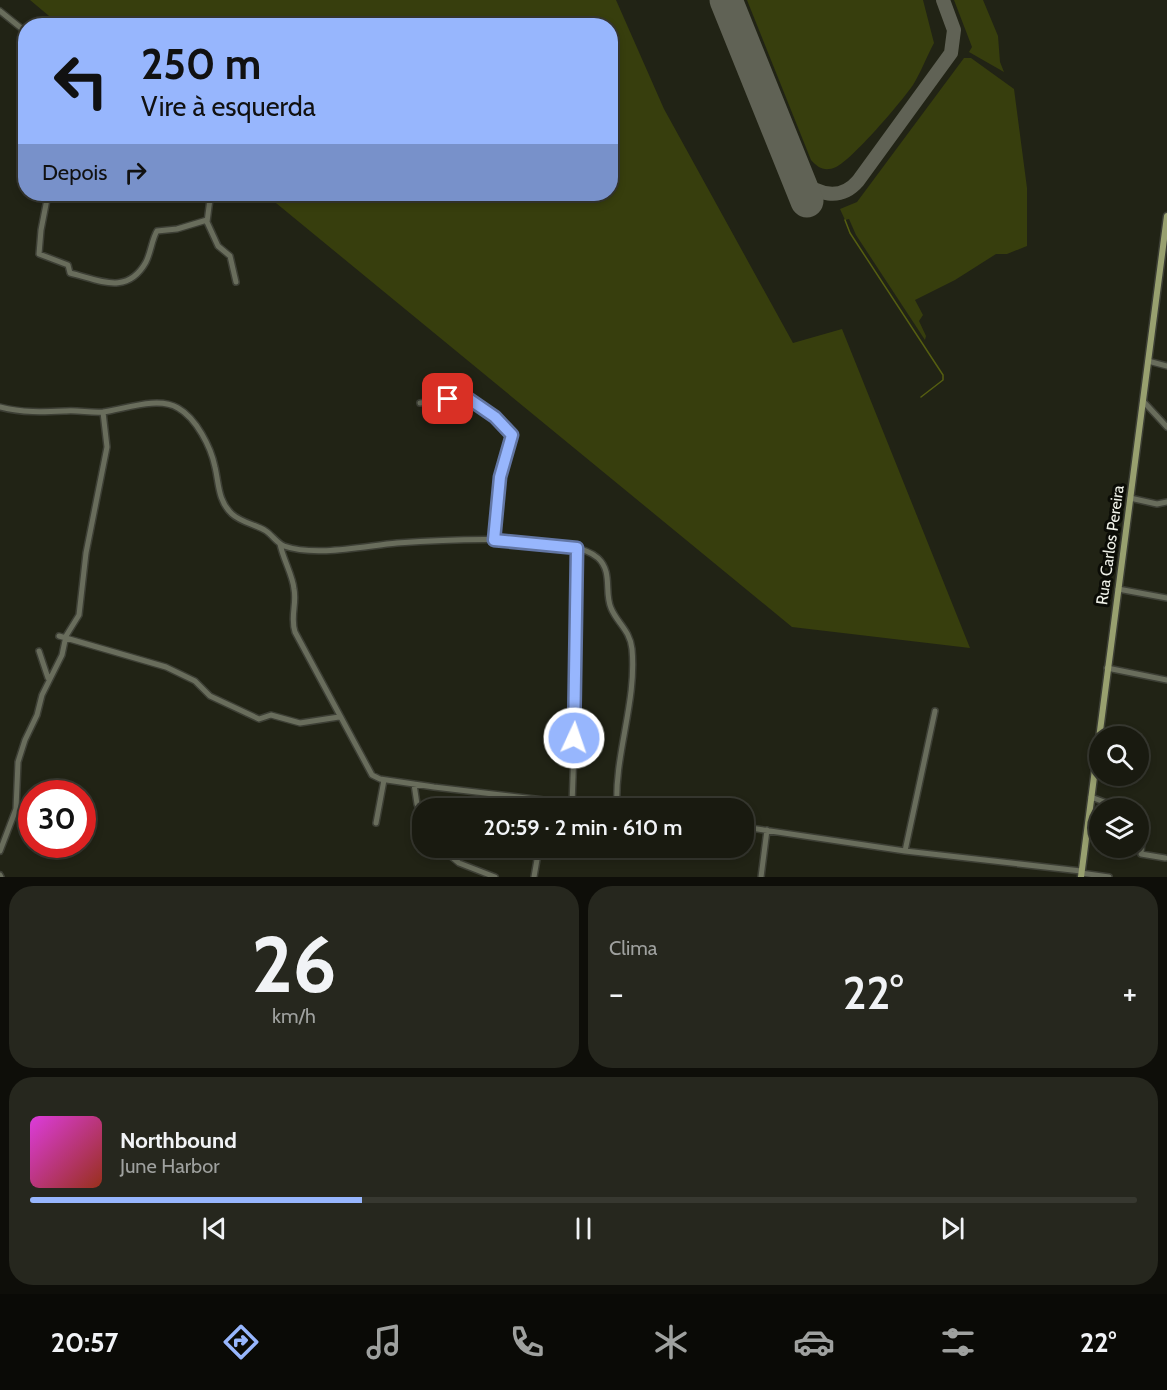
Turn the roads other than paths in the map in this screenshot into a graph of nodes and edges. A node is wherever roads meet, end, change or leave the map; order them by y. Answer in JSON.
{"nodes":[{"id":1,"x":0,"y":11,"type":"edge"},
{"id":2,"x":18,"y":26,"type":"edge"},
{"id":3,"x":46,"y":201,"type":"edge"},
{"id":4,"x":210,"y":201,"type":"edge"},
{"id":5,"x":1167,"y":216,"type":"edge"},
{"id":6,"x":207,"y":220,"type":"junction"},
{"id":7,"x":236,"y":282,"type":"dead end"},
{"id":8,"x":1148,"y":361,"type":"junction"},
{"id":9,"x":1167,"y":366,"type":"edge"},
{"id":10,"x":1143,"y":401,"type":"junction"},
{"id":11,"x":420,"y":403,"type":"dead end"},
{"id":12,"x":0,"y":407,"type":"edge"},
{"id":13,"x":103,"y":412,"type":"junction"},
{"id":14,"x":1167,"y":427,"type":"edge"},
{"id":15,"x":1130,"y":498,"type":"junction"},
{"id":16,"x":1167,"y":502,"type":"edge"},
{"id":17,"x":494,"y":540,"type":"junction"},
{"id":18,"x":280,"y":544,"type":"junction"},
{"id":19,"x":577,"y":548,"type":"junction"},
{"id":20,"x":1118,"y":590,"type":"junction"},
{"id":21,"x":1167,"y":598,"type":"edge"},
{"id":22,"x":62,"y":638,"type":"junction"},
{"id":23,"x":39,"y":651,"type":"dead end"},
{"id":24,"x":1107,"y":668,"type":"junction"},
{"id":25,"x":1167,"y":680,"type":"edge"},
{"id":26,"x":48,"y":683,"type":"junction"},
{"id":27,"x":935,"y":711,"type":"dead end"},
{"id":28,"x":339,"y":717,"type":"junction"},
{"id":29,"x":384,"y":780,"type":"junction"},
{"id":30,"x":414,"y":784,"type":"junction"},
{"id":31,"x":1091,"y":797,"type":"joint"},
{"id":32,"x":416,"y":798,"type":"edge"},
{"id":33,"x":501,"y":798,"type":"edge"},
{"id":34,"x":572,"y":798,"type":"edge"},
{"id":35,"x":617,"y":798,"type":"edge"},
{"id":36,"x":375,"y":823,"type":"dead end"},
{"id":37,"x":754,"y":828,"type":"edge"},
{"id":38,"x":767,"y":830,"type":"junction"},
{"id":39,"x":0,"y":850,"type":"edge"},
{"id":40,"x":905,"y":851,"type":"junction"},
{"id":41,"x":1149,"y":855,"type":"edge"},
{"id":42,"x":453,"y":858,"type":"edge"},
{"id":43,"x":537,"y":858,"type":"edge"},
{"id":44,"x":1165,"y":858,"type":"dead end"},
{"id":45,"x":1081,"y":874,"type":"edge"},
{"id":46,"x":495,"y":877,"type":"edge"},
{"id":47,"x":534,"y":877,"type":"edge"},
{"id":48,"x":761,"y":877,"type":"edge"},
{"id":49,"x":1109,"y":877,"type":"edge"}],
"edges":[{"from":1,"to":2,"type":"street"},
{"from":3,"to":6,"type":"street"},
{"from":4,"to":6,"type":"street"},
{"from":5,"to":8,"type":"main road","name":"Rua Carlos Pereira"},
{"from":6,"to":7,"type":"street"},
{"from":8,"to":9,"type":"street"},
{"from":8,"to":10,"type":"main road","name":"Rua Carlos Pereira"},
{"from":10,"to":14,"type":"street"},
{"from":10,"to":15,"type":"main road","name":"Rua Carlos Pereira"},
{"from":11,"to":17,"type":"street"},
{"from":12,"to":13,"type":"street"},
{"from":13,"to":18,"type":"street"},
{"from":13,"to":22,"type":"street"},
{"from":15,"to":16,"type":"street"},
{"from":15,"to":20,"type":"main road","name":"Rua Carlos Pereira"},
{"from":17,"to":18,"type":"street"},
{"from":17,"to":19,"type":"street"},
{"from":18,"to":28,"type":"street"},
{"from":19,"to":34,"type":"street"},
{"from":19,"to":35,"type":"street"},
{"from":20,"to":21,"type":"street"},
{"from":20,"to":24,"type":"main road","name":"Rua Carlos Pereira"},
{"from":22,"to":26,"type":"street"},
{"from":22,"to":28,"type":"street"},
{"from":23,"to":26,"type":"street"},
{"from":24,"to":25,"type":"street"},
{"from":24,"to":31,"type":"main road","name":"Rua Carlos Pereira"},
{"from":26,"to":39,"type":"street"},
{"from":27,"to":40,"type":"street"},
{"from":28,"to":29,"type":"street"},
{"from":29,"to":30,"type":"street"},
{"from":29,"to":36,"type":"street"},
{"from":30,"to":32,"type":"street"},
{"from":30,"to":33,"type":"street"},
{"from":31,"to":45,"type":"main road","name":"Rua Carlos Pereira"},
{"from":37,"to":38,"type":"street"},
{"from":38,"to":40,"type":"street"},
{"from":38,"to":48,"type":"street"},
{"from":40,"to":45,"type":"street"},
{"from":41,"to":44,"type":"street"},
{"from":42,"to":46,"type":"street"},
{"from":43,"to":47,"type":"street"},
{"from":45,"to":49,"type":"street"}]}
